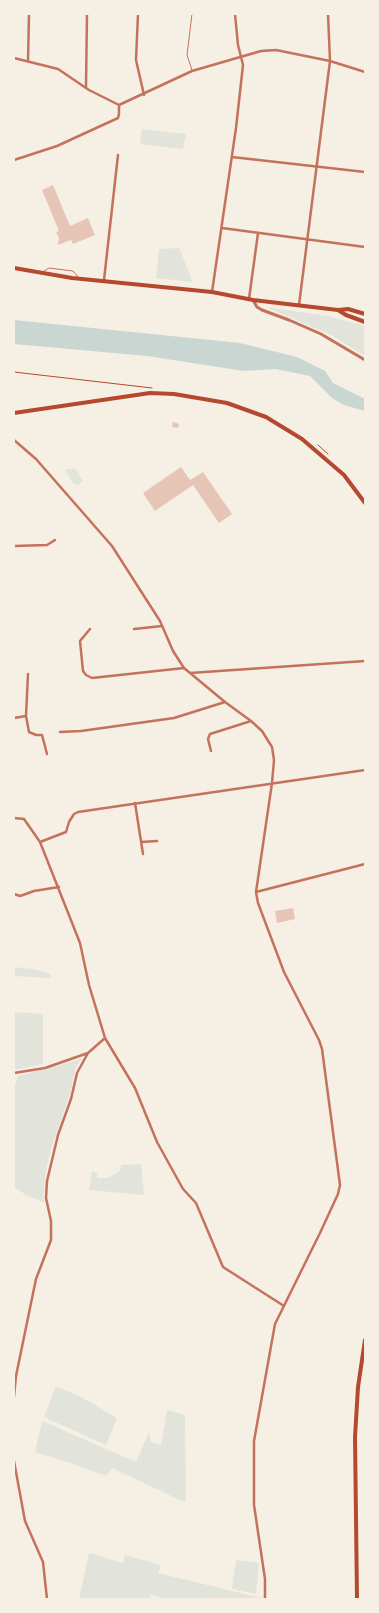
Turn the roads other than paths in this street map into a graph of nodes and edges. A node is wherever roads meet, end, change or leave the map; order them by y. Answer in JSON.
{"nodes":[{"id":1,"x":29,"y":14,"type":"edge"},
{"id":2,"x":87,"y":14,"type":"edge"},
{"id":3,"x":138,"y":14,"type":"edge"},
{"id":4,"x":192,"y":14,"type":"edge"},
{"id":5,"x":235,"y":14,"type":"edge"},
{"id":6,"x":328,"y":14,"type":"edge"},
{"id":7,"x":241,"y":55,"type":"junction"},
{"id":8,"x":14,"y":58,"type":"edge"},
{"id":9,"x":28,"y":61,"type":"junction"},
{"id":10,"x":330,"y":61,"type":"junction"},
{"id":11,"x":192,"y":71,"type":"junction"},
{"id":12,"x":365,"y":72,"type":"edge"},
{"id":13,"x":86,"y":87,"type":"junction"},
{"id":14,"x":144,"y":95,"type":"junction"},
{"id":15,"x":119,"y":105,"type":"junction"},
{"id":16,"x":118,"y":155,"type":"dead end"},
{"id":17,"x":232,"y":157,"type":"junction"},
{"id":18,"x":14,"y":160,"type":"edge"},
{"id":19,"x":317,"y":167,"type":"junction"},
{"id":20,"x":365,"y":172,"type":"edge"},
{"id":21,"x":222,"y":228,"type":"junction"},
{"id":22,"x":258,"y":233,"type":"junction"},
{"id":23,"x":306,"y":240,"type":"junction"},
{"id":24,"x":365,"y":247,"type":"edge"},
{"id":25,"x":14,"y":268,"type":"edge"},
{"id":26,"x":42,"y":272,"type":"junction"},
{"id":27,"x":79,"y":278,"type":"junction"},
{"id":28,"x":104,"y":280,"type":"junction"},
{"id":29,"x":212,"y":292,"type":"junction"},
{"id":30,"x":251,"y":300,"type":"junction"},
{"id":31,"x":299,"y":305,"type":"junction"},
{"id":32,"x":338,"y":310,"type":"junction"},
{"id":33,"x":365,"y":314,"type":"edge"},
{"id":34,"x":365,"y":322,"type":"edge"},
{"id":35,"x":365,"y":360,"type":"edge"},
{"id":36,"x":14,"y":413,"type":"edge"},
{"id":37,"x":14,"y":440,"type":"edge"},
{"id":38,"x":365,"y":504,"type":"edge"},
{"id":39,"x":55,"y":540,"type":"dead end"},
{"id":40,"x":14,"y":546,"type":"edge"},
{"id":41,"x":162,"y":626,"type":"junction"},
{"id":42,"x":90,"y":629,"type":"dead end"},
{"id":43,"x":134,"y":629,"type":"dead end"},
{"id":44,"x":365,"y":661,"type":"edge"},
{"id":45,"x":184,"y":668,"type":"junction"},
{"id":46,"x":188,"y":673,"type":"junction"},
{"id":47,"x":28,"y":674,"type":"dead end"},
{"id":48,"x":225,"y":702,"type":"junction"},
{"id":49,"x":26,"y":716,"type":"junction"},
{"id":50,"x":14,"y":718,"type":"edge"},
{"id":51,"x":250,"y":721,"type":"junction"},
{"id":52,"x":60,"y":732,"type":"dead end"},
{"id":53,"x":211,"y":752,"type":"dead end"},
{"id":54,"x":47,"y":754,"type":"dead end"},
{"id":55,"x":365,"y":770,"type":"edge"},
{"id":56,"x":272,"y":783,"type":"junction"},
{"id":57,"x":135,"y":803,"type":"junction"},
{"id":58,"x":14,"y":818,"type":"edge"},
{"id":59,"x":157,"y":841,"type":"dead end"},
{"id":60,"x":40,"y":842,"type":"junction"},
{"id":61,"x":141,"y":842,"type":"junction"},
{"id":62,"x":143,"y":854,"type":"dead end"},
{"id":63,"x":365,"y":864,"type":"edge"},
{"id":64,"x":59,"y":887,"type":"junction"},
{"id":65,"x":256,"y":892,"type":"junction"},
{"id":66,"x":14,"y":894,"type":"edge"},
{"id":67,"x":105,"y":1038,"type":"junction"},
{"id":68,"x":88,"y":1054,"type":"junction"},
{"id":69,"x":14,"y":1073,"type":"edge"},
{"id":70,"x":284,"y":1306,"type":"junction"},
{"id":71,"x":365,"y":1340,"type":"edge"},
{"id":72,"x":14,"y":1397,"type":"edge"},
{"id":73,"x":14,"y":1461,"type":"edge"},
{"id":74,"x":47,"y":1599,"type":"edge"},
{"id":75,"x":265,"y":1599,"type":"edge"},
{"id":76,"x":357,"y":1599,"type":"edge"}],
"edges":[{"from":1,"to":9,"type":"street"},
{"from":2,"to":13,"type":"street"},
{"from":3,"to":14,"type":"street"},
{"from":4,"to":11,"type":"lane"},
{"from":5,"to":7,"type":"street"},
{"from":6,"to":10,"type":"street"},
{"from":7,"to":10,"type":"street"},
{"from":7,"to":11,"type":"street"},
{"from":7,"to":17,"type":"street"},
{"from":8,"to":9,"type":"street"},
{"from":9,"to":13,"type":"street"},
{"from":10,"to":12,"type":"street"},
{"from":10,"to":19,"type":"street"},
{"from":11,"to":14,"type":"street"},
{"from":13,"to":15,"type":"street"},
{"from":14,"to":15,"type":"street"},
{"from":15,"to":18,"type":"street"},
{"from":16,"to":28,"type":"street"},
{"from":17,"to":19,"type":"street"},
{"from":17,"to":21,"type":"street"},
{"from":19,"to":20,"type":"street"},
{"from":19,"to":23,"type":"street"},
{"from":21,"to":22,"type":"street"},
{"from":21,"to":29,"type":"street"},
{"from":22,"to":23,"type":"street"},
{"from":22,"to":30,"type":"street"},
{"from":23,"to":24,"type":"street"},
{"from":23,"to":31,"type":"street"},
{"from":25,"to":26,"type":"main road"},
{"from":26,"to":27,"type":"main road"},
{"from":26,"to":27,"type":"lane"},
{"from":27,"to":28,"type":"main road"},
{"from":28,"to":29,"type":"main road"},
{"from":29,"to":30,"type":"main road"},
{"from":30,"to":31,"type":"main road"},
{"from":30,"to":35,"type":"street"},
{"from":31,"to":32,"type":"main road"},
{"from":32,"to":33,"type":"main road"},
{"from":32,"to":34,"type":"main road"},
{"from":36,"to":38,"type":"main road"},
{"from":37,"to":41,"type":"street"},
{"from":39,"to":40,"type":"street"},
{"from":41,"to":43,"type":"street"},
{"from":41,"to":45,"type":"street"},
{"from":42,"to":45,"type":"street"},
{"from":44,"to":46,"type":"street"},
{"from":45,"to":46,"type":"street"},
{"from":46,"to":48,"type":"street"},
{"from":47,"to":49,"type":"street"},
{"from":48,"to":51,"type":"street"},
{"from":48,"to":52,"type":"street"},
{"from":49,"to":50,"type":"street"},
{"from":49,"to":54,"type":"street"},
{"from":51,"to":53,"type":"street"},
{"from":51,"to":56,"type":"street"},
{"from":55,"to":56,"type":"street"},
{"from":56,"to":57,"type":"street"},
{"from":56,"to":65,"type":"street"},
{"from":57,"to":60,"type":"street"},
{"from":57,"to":61,"type":"street"},
{"from":58,"to":60,"type":"street"},
{"from":59,"to":61,"type":"street"},
{"from":60,"to":64,"type":"street"},
{"from":61,"to":62,"type":"street"},
{"from":63,"to":65,"type":"street"},
{"from":64,"to":66,"type":"street"},
{"from":64,"to":67,"type":"street"},
{"from":65,"to":70,"type":"street"},
{"from":67,"to":68,"type":"street"},
{"from":67,"to":70,"type":"street"},
{"from":68,"to":69,"type":"street"},
{"from":68,"to":72,"type":"street"},
{"from":70,"to":75,"type":"street"},
{"from":71,"to":76,"type":"main road"},
{"from":73,"to":74,"type":"street"}]}
